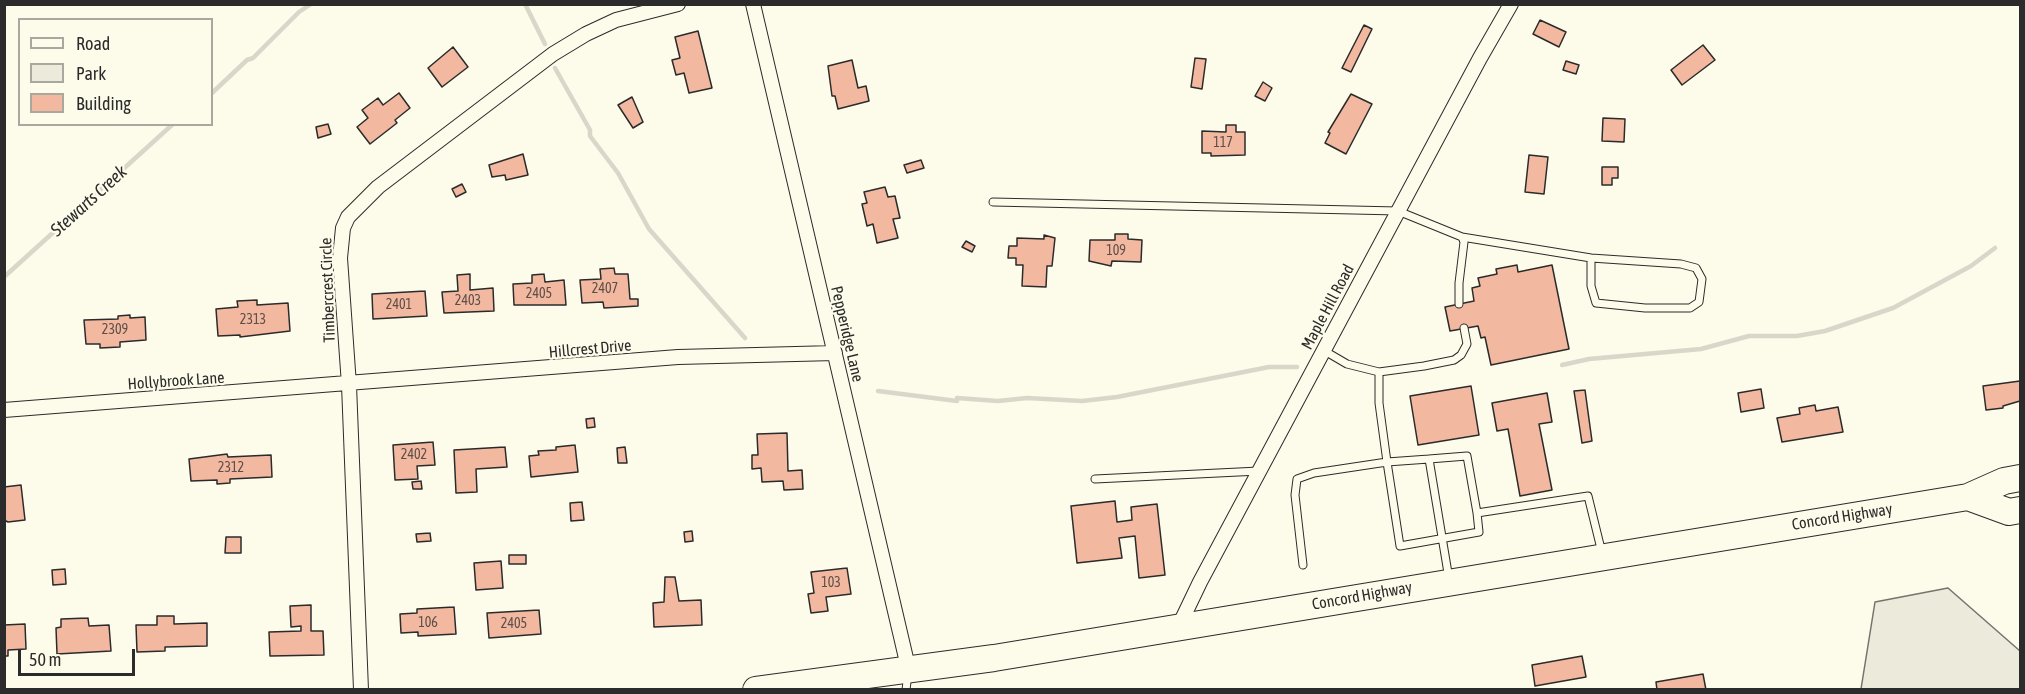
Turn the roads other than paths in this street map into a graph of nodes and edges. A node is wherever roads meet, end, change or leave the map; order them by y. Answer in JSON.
{"nodes":[{"id":1,"x":678,"y":4,"type":"edge"},
{"id":2,"x":753,"y":4,"type":"edge"},
{"id":3,"x":1511,"y":4,"type":"edge"},
{"id":4,"x":993,"y":202,"type":"dead end"},
{"id":5,"x":1398,"y":211,"type":"junction"},
{"id":6,"x":1462,"y":237,"type":"junction"},
{"id":7,"x":1591,"y":258,"type":"junction"},
{"id":8,"x":1459,"y":304,"type":"dead end"},
{"id":9,"x":1464,"y":328,"type":"dead end"},
{"id":10,"x":1323,"y":351,"type":"junction"},
{"id":11,"x":835,"y":353,"type":"junction"},
{"id":12,"x":1379,"y":372,"type":"junction"},
{"id":13,"x":349,"y":385,"type":"junction"},
{"id":14,"x":4,"y":410,"type":"edge"},
{"id":15,"x":1429,"y":459,"type":"junction"},
{"id":16,"x":1387,"y":462,"type":"junction"},
{"id":17,"x":1259,"y":471,"type":"junction"},
{"id":18,"x":2020,"y":478,"type":"edge"},
{"id":19,"x":1095,"y":479,"type":"dead end"},
{"id":20,"x":1968,"y":497,"type":"junction"},
{"id":21,"x":2020,"y":510,"type":"edge"},
{"id":22,"x":1477,"y":513,"type":"junction"},
{"id":23,"x":1442,"y":539,"type":"junction"},
{"id":24,"x":1603,"y":556,"type":"junction"},
{"id":25,"x":1303,"y":565,"type":"dead end"},
{"id":26,"x":1450,"y":581,"type":"junction"},
{"id":27,"x":1178,"y":628,"type":"junction"},
{"id":28,"x":908,"y":680,"type":"edge"},
{"id":29,"x":361,"y":690,"type":"edge"},
{"id":30,"x":756,"y":690,"type":"edge"}],
"edges":[{"from":1,"to":13,"type":"street","name":"Timbercrest Circle"},
{"from":2,"to":11,"type":"street","name":"Pepperidge Lane"},
{"from":3,"to":5,"type":"street","name":"Maple Hill Road"},
{"from":4,"to":5,"type":"lane"},
{"from":5,"to":6,"type":"lane"},
{"from":5,"to":10,"type":"street","name":"Maple Hill Road"},
{"from":6,"to":7,"type":"lane"},
{"from":6,"to":8,"type":"lane"},
{"from":7,"to":7,"type":"lane"},
{"from":9,"to":12,"type":"lane"},
{"from":10,"to":12,"type":"lane"},
{"from":10,"to":17,"type":"street","name":"Maple Hill Road"},
{"from":11,"to":13,"type":"street","name":"Hillcrest Drive"},
{"from":11,"to":28,"type":"street","name":"Pepperidge Lane"},
{"from":12,"to":16,"type":"lane"},
{"from":13,"to":14,"type":"street","name":"Hollybrook Lane"},
{"from":13,"to":29,"type":"street","name":"Timbercrest Circle"},
{"from":15,"to":16,"type":"lane"},
{"from":15,"to":22,"type":"lane"},
{"from":15,"to":23,"type":"lane"},
{"from":16,"to":23,"type":"lane"},
{"from":16,"to":25,"type":"lane"},
{"from":17,"to":19,"type":"lane"},
{"from":17,"to":27,"type":"street","name":"Maple Hill Road"},
{"from":18,"to":20,"type":"highway","name":"Concord Highway"},
{"from":20,"to":21,"type":"highway","name":"Concord Highway"},
{"from":20,"to":24,"type":"highway","name":"Concord Highway"},
{"from":22,"to":23,"type":"lane"},
{"from":22,"to":24,"type":"lane"},
{"from":23,"to":26,"type":"lane"},
{"from":24,"to":26,"type":"highway","name":"Concord Highway"},
{"from":26,"to":27,"type":"highway","name":"Concord Highway"},
{"from":27,"to":28,"type":"highway","name":"Concord Highway"},
{"from":28,"to":30,"type":"highway","name":"Concord Highway"}]}
